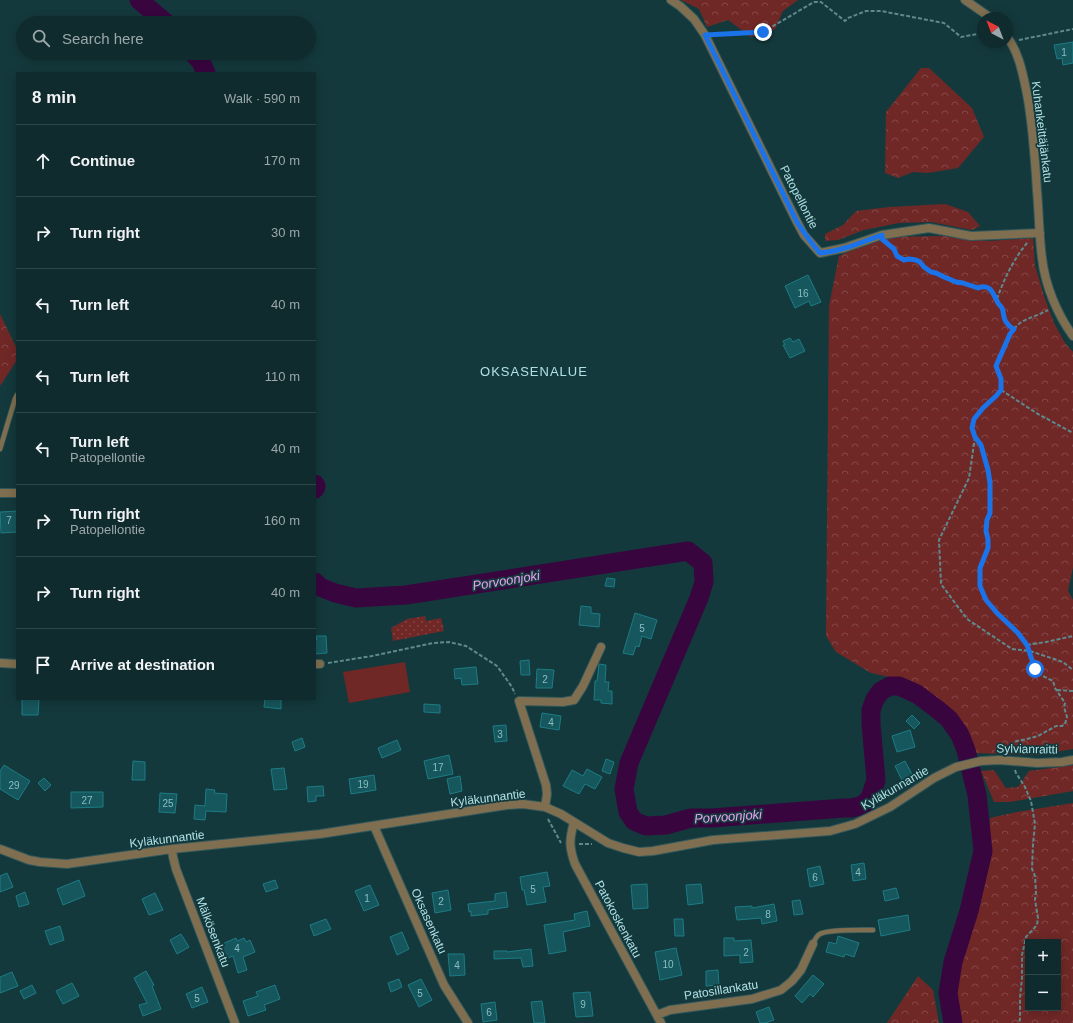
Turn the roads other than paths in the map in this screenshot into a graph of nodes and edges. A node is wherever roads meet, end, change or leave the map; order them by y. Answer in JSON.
{"nodes":[{"id":1,"x":671,"y":0,"type":"edge"},
{"id":2,"x":965,"y":0,"type":"edge"},
{"id":3,"x":982,"y":12,"type":"edge"},
{"id":4,"x":1013,"y":48,"type":"edge"},
{"id":5,"x":1038,"y":234,"type":"junction"},
{"id":6,"x":1073,"y":336,"type":"edge"},
{"id":7,"x":16,"y":397,"type":"edge"},
{"id":8,"x":0,"y":449,"type":"edge"},
{"id":9,"x":0,"y":493,"type":"edge"},
{"id":10,"x":16,"y":494,"type":"edge"},
{"id":11,"x":601,"y":647,"type":"dead end"},
{"id":12,"x":0,"y":663,"type":"edge"},
{"id":13,"x":16,"y":664,"type":"edge"},
{"id":14,"x":1073,"y":760,"type":"edge"},
{"id":15,"x":956,"y":767,"type":"joint"},
{"id":16,"x":545,"y":807,"type":"junction"},
{"id":17,"x":574,"y":822,"type":"junction"},
{"id":18,"x":374,"y":826,"type":"junction"},
{"id":19,"x":0,"y":849,"type":"edge"},
{"id":20,"x":172,"y":849,"type":"junction"},
{"id":21,"x":873,"y":930,"type":"dead end"},
{"id":22,"x":813,"y":944,"type":"joint"},
{"id":23,"x":657,"y":1015,"type":"junction"},
{"id":24,"x":235,"y":1023,"type":"edge"},
{"id":25,"x":468,"y":1023,"type":"edge"},
{"id":26,"x":661,"y":1023,"type":"edge"}],
"edges":[{"from":1,"to":5,"type":"street","name":"Patopellontie"},
{"from":2,"to":3,"type":"street"},
{"from":4,"to":5,"type":"street","name":"Kuhankeittäjänkatu"},
{"from":5,"to":6,"type":"street","name":"Kuhankeittäjänkatu"},
{"from":7,"to":8,"type":"lane"},
{"from":9,"to":10,"type":"street"},
{"from":11,"to":16,"type":"street"},
{"from":12,"to":13,"type":"street"},
{"from":14,"to":15,"type":"street","name":"Sylvianraitti"},
{"from":15,"to":17,"type":"street","name":"Kyläkunnantie"},
{"from":16,"to":17,"type":"street","name":"Kyläkunnantie"},
{"from":16,"to":18,"type":"street","name":"Kyläkunnantie"},
{"from":17,"to":23,"type":"street","name":"Patokoskenkatu"},
{"from":18,"to":20,"type":"street","name":"Kyläkunnantie"},
{"from":18,"to":25,"type":"street","name":"Oksasenkatu"},
{"from":19,"to":20,"type":"street","name":"Kyläkunnantie"},
{"from":20,"to":24,"type":"street","name":"Mälkösenkatu"},
{"from":21,"to":22,"type":"lane"},
{"from":22,"to":23,"type":"street","name":"Patosillankatu"},
{"from":23,"to":26,"type":"street","name":"Patokoskenkatu"}]}
